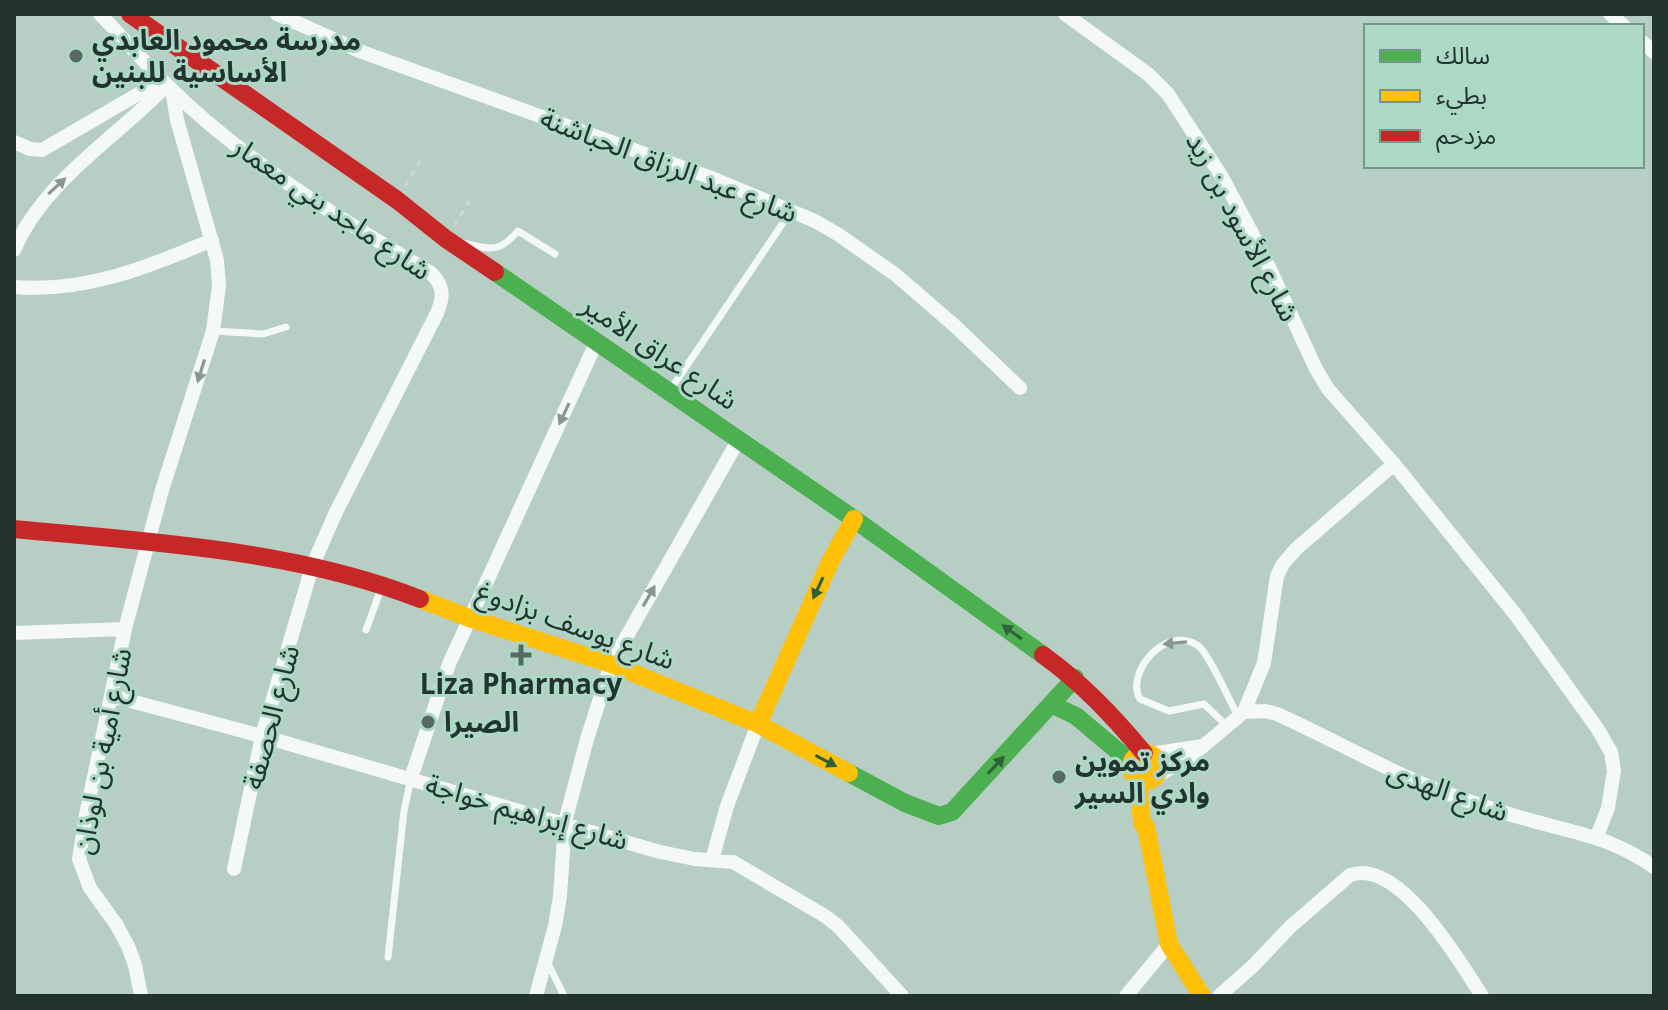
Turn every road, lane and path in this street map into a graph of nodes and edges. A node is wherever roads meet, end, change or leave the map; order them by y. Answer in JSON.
{"nodes":[{"id":1,"x":100,"y":14,"type":"edge"},
{"id":2,"x":130,"y":14,"type":"edge"},
{"id":3,"x":277,"y":14,"type":"edge"},
{"id":4,"x":1065,"y":14,"type":"edge"},
{"id":5,"x":166,"y":84,"type":"junction"},
{"id":6,"x":14,"y":142,"type":"edge"},
{"id":7,"x":423,"y":156,"type":"dead end"},
{"id":8,"x":397,"y":200,"type":"junction"},
{"id":9,"x":470,"y":200,"type":"dead end"},
{"id":10,"x":792,"y":210,"type":"junction"},
{"id":11,"x":446,"y":239,"type":"junction"},
{"id":12,"x":212,"y":240,"type":"junction"},
{"id":13,"x":14,"y":250,"type":"edge"},
{"id":14,"x":555,"y":254,"type":"dead end"},
{"id":15,"x":14,"y":287,"type":"edge"},
{"id":16,"x":286,"y":327,"type":"dead end"},
{"id":17,"x":213,"y":331,"type":"junction"},
{"id":18,"x":596,"y":343,"type":"junction"},
{"id":19,"x":1020,"y":388,"type":"dead end"},
{"id":20,"x":669,"y":391,"type":"junction"},
{"id":21,"x":739,"y":439,"type":"junction"},
{"id":22,"x":1394,"y":464,"type":"junction"},
{"id":23,"x":854,"y":519,"type":"junction"},
{"id":24,"x":14,"y":529,"type":"edge"},
{"id":25,"x":148,"y":542,"type":"junction"},
{"id":26,"x":312,"y":567,"type":"junction"},
{"id":27,"x":382,"y":584,"type":"junction"},
{"id":28,"x":472,"y":619,"type":"junction"},
{"id":29,"x":125,"y":629,"type":"junction"},
{"id":30,"x":366,"y":630,"type":"dead end"},
{"id":31,"x":14,"y":633,"type":"edge"},
{"id":32,"x":611,"y":664,"type":"junction"},
{"id":33,"x":1075,"y":678,"type":"junction"},
{"id":34,"x":112,"y":696,"type":"junction"},
{"id":35,"x":1053,"y":705,"type":"junction"},
{"id":36,"x":1236,"y":718,"type":"junction"},
{"id":37,"x":758,"y":724,"type":"junction"},
{"id":38,"x":262,"y":736,"type":"junction"},
{"id":39,"x":1202,"y":746,"type":"junction"},
{"id":40,"x":1146,"y":767,"type":"junction"},
{"id":41,"x":411,"y":778,"type":"junction"},
{"id":42,"x":565,"y":822,"type":"junction"},
{"id":43,"x":1597,"y":836,"type":"junction"},
{"id":44,"x":712,"y":860,"type":"junction"},
{"id":45,"x":1654,"y":867,"type":"edge"},
{"id":46,"x":234,"y":869,"type":"dead end"},
{"id":47,"x":1169,"y":944,"type":"junction"},
{"id":48,"x":388,"y":957,"type":"dead end"},
{"id":49,"x":546,"y":959,"type":"junction"},
{"id":50,"x":141,"y":996,"type":"edge"},
{"id":51,"x":536,"y":996,"type":"edge"},
{"id":52,"x":564,"y":996,"type":"edge"},
{"id":53,"x":902,"y":996,"type":"edge"},
{"id":54,"x":1126,"y":996,"type":"edge"},
{"id":55,"x":1202,"y":996,"type":"edge"},
{"id":56,"x":1219,"y":996,"type":"edge"},
{"id":57,"x":1482,"y":996,"type":"edge"}],
"edges":[{"from":1,"to":5,"type":"street","name":"شارع ماجد بني معمار"},
{"from":2,"to":8,"type":"main road","name":"شارع عراق الأمير"},
{"from":3,"to":10,"type":"street","name":"شارع عبد الرزاق الحباشنة"},
{"from":4,"to":22,"type":"street","name":"شارع الأسود بن زيد"},
{"from":5,"to":6,"type":"street"},
{"from":5,"to":12,"type":"street","name":"شارع أمية بن لوذان"},
{"from":13,"to":5,"type":"street","one_way":true},
{"from":5,"to":26,"type":"street","name":"شارع ماجد بني معمار"},
{"from":7,"to":8,"type":"path"},
{"from":8,"to":11,"type":"main road","name":"شارع عراق الأمير"},
{"from":9,"to":11,"type":"path"},
{"from":10,"to":19,"type":"street","name":"شارع عبد الرزاق الحباشنة"},
{"from":10,"to":20,"type":"lane"},
{"from":11,"to":14,"type":"lane"},
{"from":11,"to":18,"type":"main road","name":"شارع عراق الأمير"},
{"from":12,"to":15,"type":"street"},
{"from":12,"to":17,"type":"street","name":"شارع أمية بن لوذان"},
{"from":16,"to":17,"type":"lane"},
{"from":17,"to":25,"type":"street","name":"شارع أمية بن لوذان","one_way":true},
{"from":18,"to":20,"type":"main road","name":"شارع عراق الأمير"},
{"from":18,"to":28,"type":"street","one_way":true},
{"from":20,"to":21,"type":"main road","name":"شارع عراق الأمير"},
{"from":21,"to":23,"type":"main road","name":"شارع عراق الأمير"},
{"from":32,"to":21,"type":"street","one_way":true},
{"from":22,"to":36,"type":"street"},
{"from":22,"to":43,"type":"street","name":"شارع الأسود بن زيد"},
{"from":33,"to":23,"type":"main road","name":"شارع عراق الأمير","one_way":true},
{"from":23,"to":37,"type":"main road","one_way":true},
{"from":24,"to":25,"type":"main road","name":"شارع يوسف بزادوغ"},
{"from":25,"to":26,"type":"main road","name":"شارع يوسف بزادوغ"},
{"from":25,"to":29,"type":"street","name":"شارع أمية بن لوذان"},
{"from":26,"to":27,"type":"main road","name":"شارع يوسف بزادوغ"},
{"from":26,"to":38,"type":"street","name":"شارع الحصفة"},
{"from":27,"to":28,"type":"main road","name":"شارع يوسف بزادوغ"},
{"from":27,"to":30,"type":"lane"},
{"from":28,"to":32,"type":"main road","name":"شارع يوسف بزادوغ"},
{"from":28,"to":41,"type":"street"},
{"from":29,"to":31,"type":"street"},
{"from":29,"to":34,"type":"street","name":"شارع أمية بن لوذان"},
{"from":32,"to":37,"type":"main road","name":"شارع يوسف بزادوغ"},
{"from":32,"to":42,"type":"street"},
{"from":33,"to":35,"type":"main road"},
{"from":33,"to":40,"type":"main road","name":"شارع عراق الأمير"},
{"from":34,"to":38,"type":"street","name":"شارع إبراهيم خواجة"},
{"from":34,"to":50,"type":"street","name":"شارع أمية بن لوذان"},
{"from":37,"to":35,"type":"main road","name":"شارع يوسف بزادوغ","one_way":true},
{"from":35,"to":40,"type":"main road"},
{"from":36,"to":36,"type":"lane","one_way":true},
{"from":36,"to":39,"type":"street"},
{"from":36,"to":43,"type":"street","name":"شارع الهدى"},
{"from":37,"to":44,"type":"street"},
{"from":38,"to":41,"type":"street","name":"شارع إبراهيم خواجة"},
{"from":38,"to":46,"type":"street","name":"شارع الحصفة"},
{"from":39,"to":40,"type":"street"},
{"from":39,"to":40,"type":"street"},
{"from":40,"to":47,"type":"main road"},
{"from":41,"to":42,"type":"street","name":"شارع إبراهيم خواجة"},
{"from":41,"to":48,"type":"lane"},
{"from":42,"to":44,"type":"street","name":"شارع إبراهيم خواجة"},
{"from":42,"to":49,"type":"street"},
{"from":43,"to":45,"type":"street","name":"شارع الهدى"},
{"from":44,"to":53,"type":"street","name":"شارع إبراهيم خواجة"},
{"from":47,"to":54,"type":"street"},
{"from":47,"to":55,"type":"main road"},
{"from":49,"to":51,"type":"street"},
{"from":49,"to":52,"type":"lane"},
{"from":56,"to":57,"type":"street"}]}
